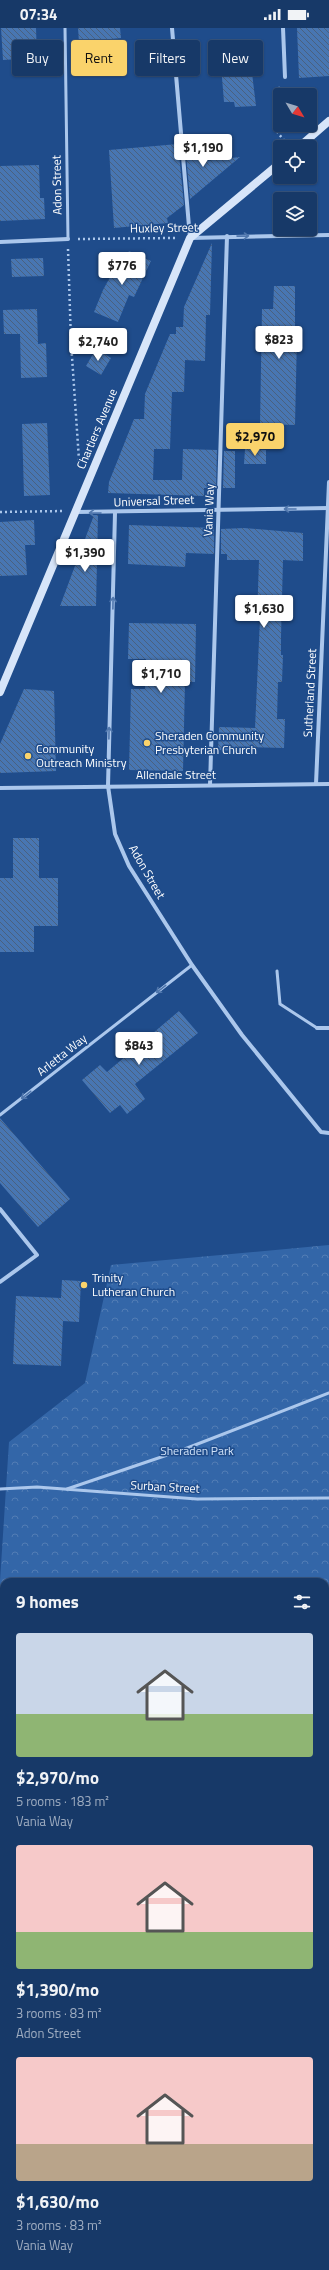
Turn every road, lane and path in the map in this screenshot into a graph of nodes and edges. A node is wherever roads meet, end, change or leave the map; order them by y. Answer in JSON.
{"nodes":[{"id":1,"x":65,"y":28,"type":"edge"},
{"id":2,"x":172,"y":28,"type":"edge"},
{"id":3,"x":283,"y":28,"type":"edge"},
{"id":4,"x":285,"y":78,"type":"joint"},
{"id":5,"x":329,"y":121,"type":"edge"},
{"id":6,"x":284,"y":140,"type":"edge"},
{"id":7,"x":307,"y":140,"type":"edge"},
{"id":8,"x":273,"y":169,"type":"edge"},
{"id":9,"x":329,"y":235,"type":"edge"},
{"id":10,"x":228,"y":236,"type":"junction"},
{"id":11,"x":190,"y":238,"type":"junction"},
{"id":12,"x":68,"y":239,"type":"junction"},
{"id":13,"x":0,"y":242,"type":"edge"},
{"id":14,"x":94,"y":466,"type":"junction"},
{"id":15,"x":329,"y":482,"type":"edge"},
{"id":16,"x":329,"y":508,"type":"edge"},
{"id":17,"x":219,"y":509,"type":"junction"},
{"id":18,"x":0,"y":512,"type":"edge"},
{"id":19,"x":76,"y":512,"type":"junction"},
{"id":20,"x":115,"y":513,"type":"junction"},
{"id":21,"x":1,"y":686,"type":"edge"},
{"id":22,"x":316,"y":784,"type":"junction"},
{"id":23,"x":329,"y":784,"type":"edge"},
{"id":24,"x":210,"y":785,"type":"junction"},
{"id":25,"x":108,"y":786,"type":"junction"},
{"id":26,"x":0,"y":788,"type":"edge"},
{"id":27,"x":192,"y":965,"type":"junction"},
{"id":28,"x":277,"y":971,"type":"dead end"},
{"id":29,"x":317,"y":1028,"type":"joint"},
{"id":30,"x":329,"y":1028,"type":"edge"},
{"id":31,"x":0,"y":1114,"type":"edge"},
{"id":32,"x":329,"y":1133,"type":"edge"},
{"id":33,"x":0,"y":1209,"type":"edge"},
{"id":34,"x":0,"y":1282,"type":"edge"},
{"id":35,"x":329,"y":1393,"type":"edge"},
{"id":36,"x":0,"y":1489,"type":"edge"},
{"id":37,"x":65,"y":1490,"type":"junction"},
{"id":38,"x":329,"y":1498,"type":"edge"}],
"edges":[{"from":1,"to":12,"type":"lane","name":"Adon Street"},
{"from":2,"to":11,"type":"street"},
{"from":3,"to":4,"type":"street"},
{"from":4,"to":6,"type":"path"},
{"from":5,"to":7,"type":"street"},
{"from":8,"to":11,"type":"street","name":"Chartiers Avenue"},
{"from":10,"to":9,"type":"street","name":"Huxley Street","one_way":true},
{"from":10,"to":11,"type":"street","name":"Huxley Street"},
{"from":10,"to":17,"type":"street","name":"Vania Way"},
{"from":11,"to":12,"type":"path","name":"Huxley Street"},
{"from":11,"to":14,"type":"street","name":"Chartiers Avenue"},
{"from":12,"to":13,"type":"street"},
{"from":12,"to":14,"type":"path"},
{"from":14,"to":19,"type":"street","name":"Chartiers Avenue"},
{"from":15,"to":16,"type":"street","name":"Sutherland Street"},
{"from":16,"to":17,"type":"street","name":"Universal Street","one_way":true},
{"from":16,"to":22,"type":"street","name":"Sutherland Street"},
{"from":17,"to":20,"type":"street","name":"Universal Street"},
{"from":17,"to":24,"type":"street","name":"Vania Way"},
{"from":18,"to":19,"type":"path"},
{"from":20,"to":19,"type":"street","name":"Universal Street","one_way":true},
{"from":19,"to":21,"type":"street","name":"Chartiers Avenue"},
{"from":25,"to":20,"type":"street","name":"Adon Street","one_way":true},
{"from":22,"to":23,"type":"street","name":"Allendale Street"},
{"from":22,"to":24,"type":"street","name":"Allendale Street"},
{"from":24,"to":25,"type":"street","name":"Allendale Street"},
{"from":25,"to":26,"type":"street","name":"Allendale Street"},
{"from":25,"to":27,"type":"street","name":"Adon Street"},
{"from":27,"to":31,"type":"lane","name":"Arletta Way","one_way":true},
{"from":27,"to":32,"type":"street","name":"Adon Street"},
{"from":28,"to":29,"type":"lane"},
{"from":29,"to":30,"type":"street"},
{"from":33,"to":34,"type":"street"},
{"from":35,"to":37,"type":"lane"},
{"from":36,"to":37,"type":"lane","name":"Surban Street"},
{"from":37,"to":38,"type":"lane","name":"Surban Street"}]}
